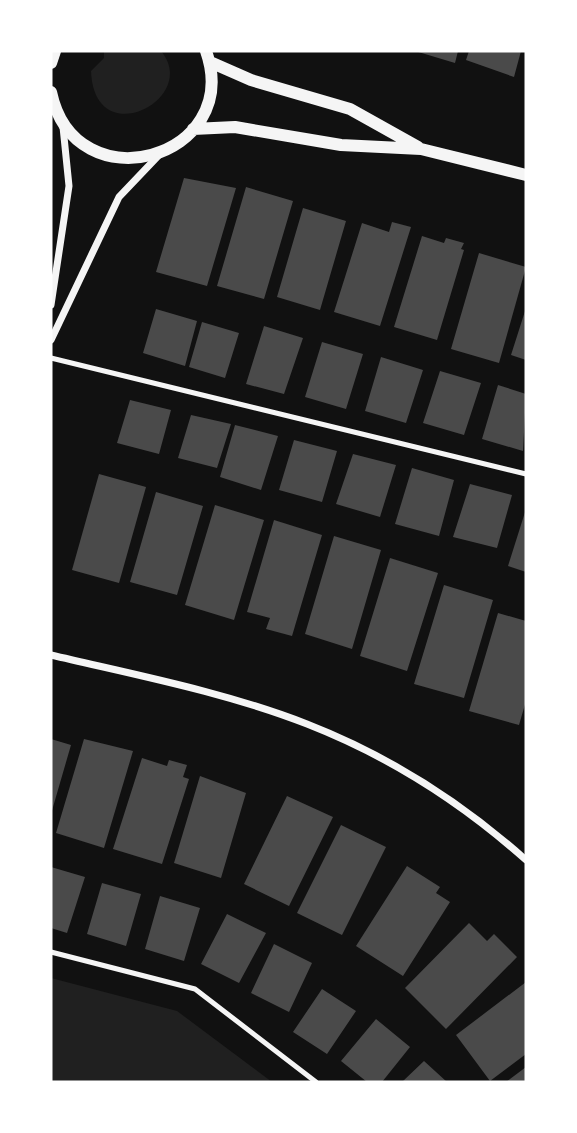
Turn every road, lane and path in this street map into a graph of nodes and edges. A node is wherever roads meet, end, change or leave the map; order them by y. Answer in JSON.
{"nodes":[{"id":1,"x":55,"y":51,"type":"edge"},
{"id":2,"x":208,"y":57,"type":"edge"},
{"id":3,"x":51,"y":63,"type":"edge"},
{"id":4,"x":51,"y":94,"type":"edge"},
{"id":5,"x":63,"y":122,"type":"junction"},
{"id":6,"x":193,"y":129,"type":"junction"},
{"id":7,"x":421,"y":149,"type":"junction"},
{"id":8,"x":161,"y":153,"type":"junction"},
{"id":9,"x":526,"y":175,"type":"edge"},
{"id":10,"x":51,"y":305,"type":"edge"},
{"id":11,"x":51,"y":340,"type":"edge"},
{"id":12,"x":51,"y":358,"type":"edge"},
{"id":13,"x":526,"y":474,"type":"edge"},
{"id":14,"x":51,"y":655,"type":"edge"},
{"id":15,"x":526,"y":860,"type":"edge"},
{"id":16,"x":51,"y":952,"type":"edge"},
{"id":17,"x":316,"y":1082,"type":"edge"}],
"edges":[{"from":1,"to":3,"type":"street"},
{"from":2,"to":6,"type":"street"},
{"from":2,"to":7,"type":"street"},
{"from":4,"to":5,"type":"street"},
{"from":5,"to":8,"type":"street"},
{"from":5,"to":10,"type":"street"},
{"from":6,"to":7,"type":"street"},
{"from":6,"to":8,"type":"street"},
{"from":7,"to":9,"type":"street"},
{"from":8,"to":11,"type":"street"},
{"from":12,"to":13,"type":"lane"},
{"from":14,"to":15,"type":"street"},
{"from":16,"to":17,"type":"lane"}]}
